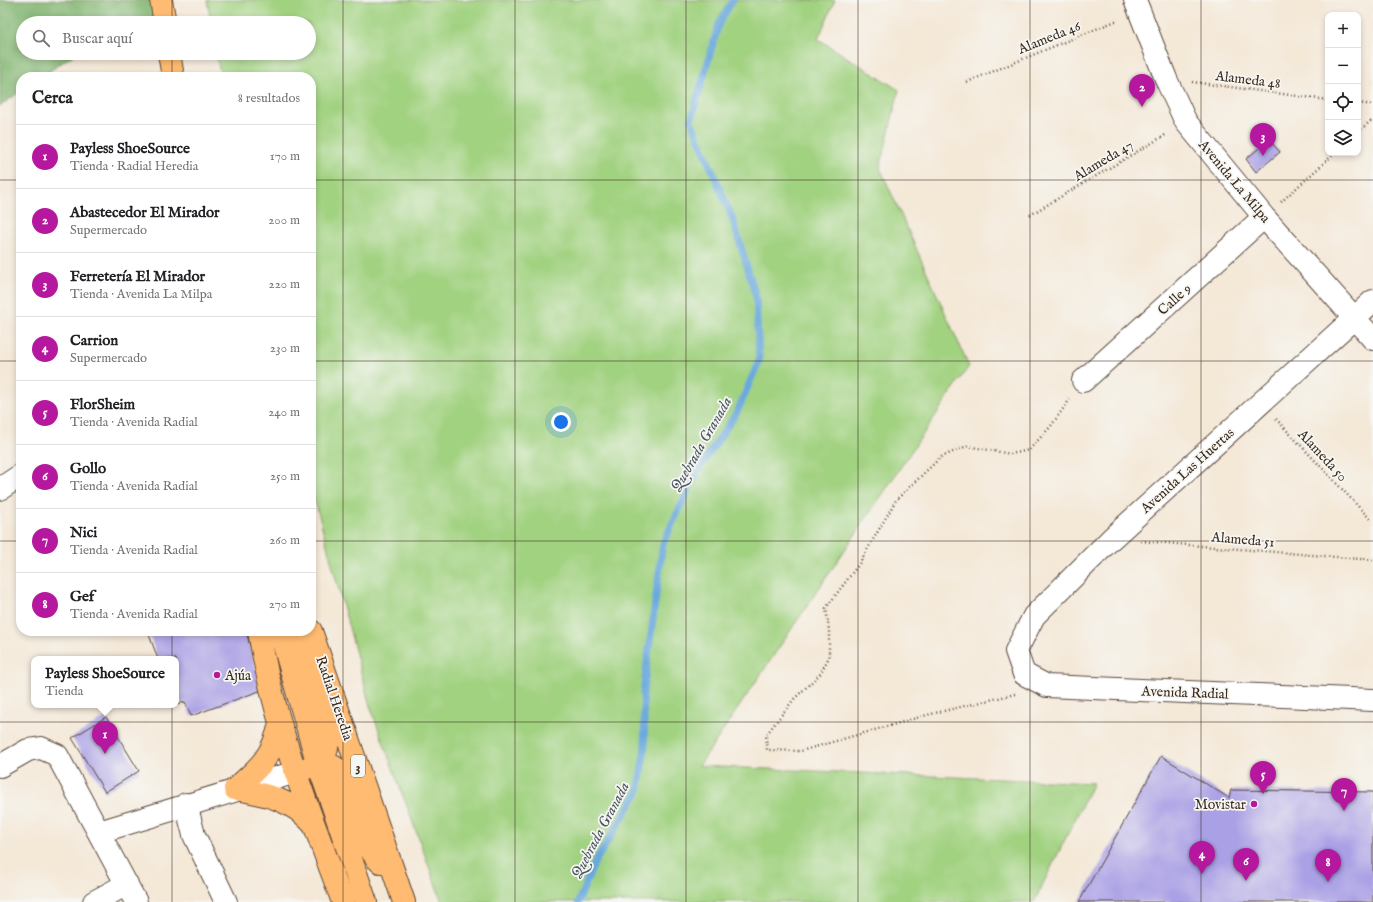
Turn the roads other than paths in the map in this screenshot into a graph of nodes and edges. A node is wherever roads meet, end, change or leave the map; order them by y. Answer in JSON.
{"nodes":[{"id":1,"x":161,"y":0,"type":"edge"},
{"id":2,"x":1137,"y":6,"type":"edge"},
{"id":3,"x":164,"y":16,"type":"edge"},
{"id":4,"x":170,"y":60,"type":"edge"},
{"id":5,"x":172,"y":72,"type":"edge"},
{"id":6,"x":1264,"y":217,"type":"junction"},
{"id":7,"x":1373,"y":301,"type":"edge"},
{"id":8,"x":1355,"y":319,"type":"junction"},
{"id":9,"x":1373,"y":339,"type":"edge"},
{"id":10,"x":1083,"y":380,"type":"road end"},
{"id":11,"x":16,"y":479,"type":"edge"},
{"id":12,"x":0,"y":490,"type":"edge"},
{"id":13,"x":260,"y":636,"type":"edge"},
{"id":14,"x":281,"y":636,"type":"edge"},
{"id":15,"x":297,"y":636,"type":"edge"},
{"id":16,"x":313,"y":636,"type":"edge"},
{"id":17,"x":1016,"y":651,"type":"joint"},
{"id":18,"x":1373,"y":700,"type":"edge"},
{"id":19,"x":280,"y":723,"type":"junction"},
{"id":20,"x":318,"y":764,"type":"junction"},
{"id":21,"x":0,"y":766,"type":"edge"},
{"id":22,"x":296,"y":772,"type":"junction"},
{"id":23,"x":235,"y":789,"type":"junction"},
{"id":24,"x":186,"y":804,"type":"junction"},
{"id":25,"x":314,"y":825,"type":"junction"},
{"id":26,"x":99,"y":832,"type":"junction"},
{"id":27,"x":394,"y":874,"type":"junction"},
{"id":28,"x":132,"y":893,"type":"edge"},
{"id":29,"x":94,"y":902,"type":"edge"},
{"id":30,"x":226,"y":902,"type":"edge"},
{"id":31,"x":343,"y":902,"type":"edge"},
{"id":32,"x":366,"y":902,"type":"edge"},
{"id":33,"x":404,"y":902,"type":"edge"}],
"edges":[{"from":1,"to":3,"type":"main road"},
{"from":2,"to":6,"type":"street","name":"Avenida La Milpa"},
{"from":4,"to":5,"type":"main road"},
{"from":6,"to":8,"type":"street","name":"Avenida La Milpa"},
{"from":6,"to":10,"type":"street","name":"Calle 9"},
{"from":7,"to":8,"type":"street","name":"Avenida Las Huertas"},
{"from":8,"to":9,"type":"street","name":"Avenida La Milpa"},
{"from":8,"to":17,"type":"street","name":"Avenida Las Huertas"},
{"from":11,"to":12,"type":"street"},
{"from":13,"to":19,"type":"main road"},
{"from":14,"to":20,"type":"main road"},
{"from":15,"to":20,"type":"main road"},
{"from":16,"to":27,"type":"main road","name":"Radial Heredia","number":"3"},
{"from":17,"to":18,"type":"street","name":"Avenida Radial"},
{"from":19,"to":22,"type":"main road"},
{"from":19,"to":23,"type":"main road"},
{"from":20,"to":22,"type":"main road"},
{"from":20,"to":27,"type":"main road"},
{"from":20,"to":32,"type":"main road"},
{"from":21,"to":26,"type":"street"},
{"from":22,"to":23,"type":"street"},
{"from":22,"to":25,"type":"main road"},
{"from":23,"to":24,"type":"street"},
{"from":23,"to":25,"type":"main road"},
{"from":24,"to":26,"type":"street"},
{"from":24,"to":30,"type":"street"},
{"from":25,"to":31,"type":"main road"},
{"from":26,"to":28,"type":"street"},
{"from":27,"to":33,"type":"main road","name":"Radial Heredia","number":"3"},
{"from":28,"to":29,"type":"street"}]}
